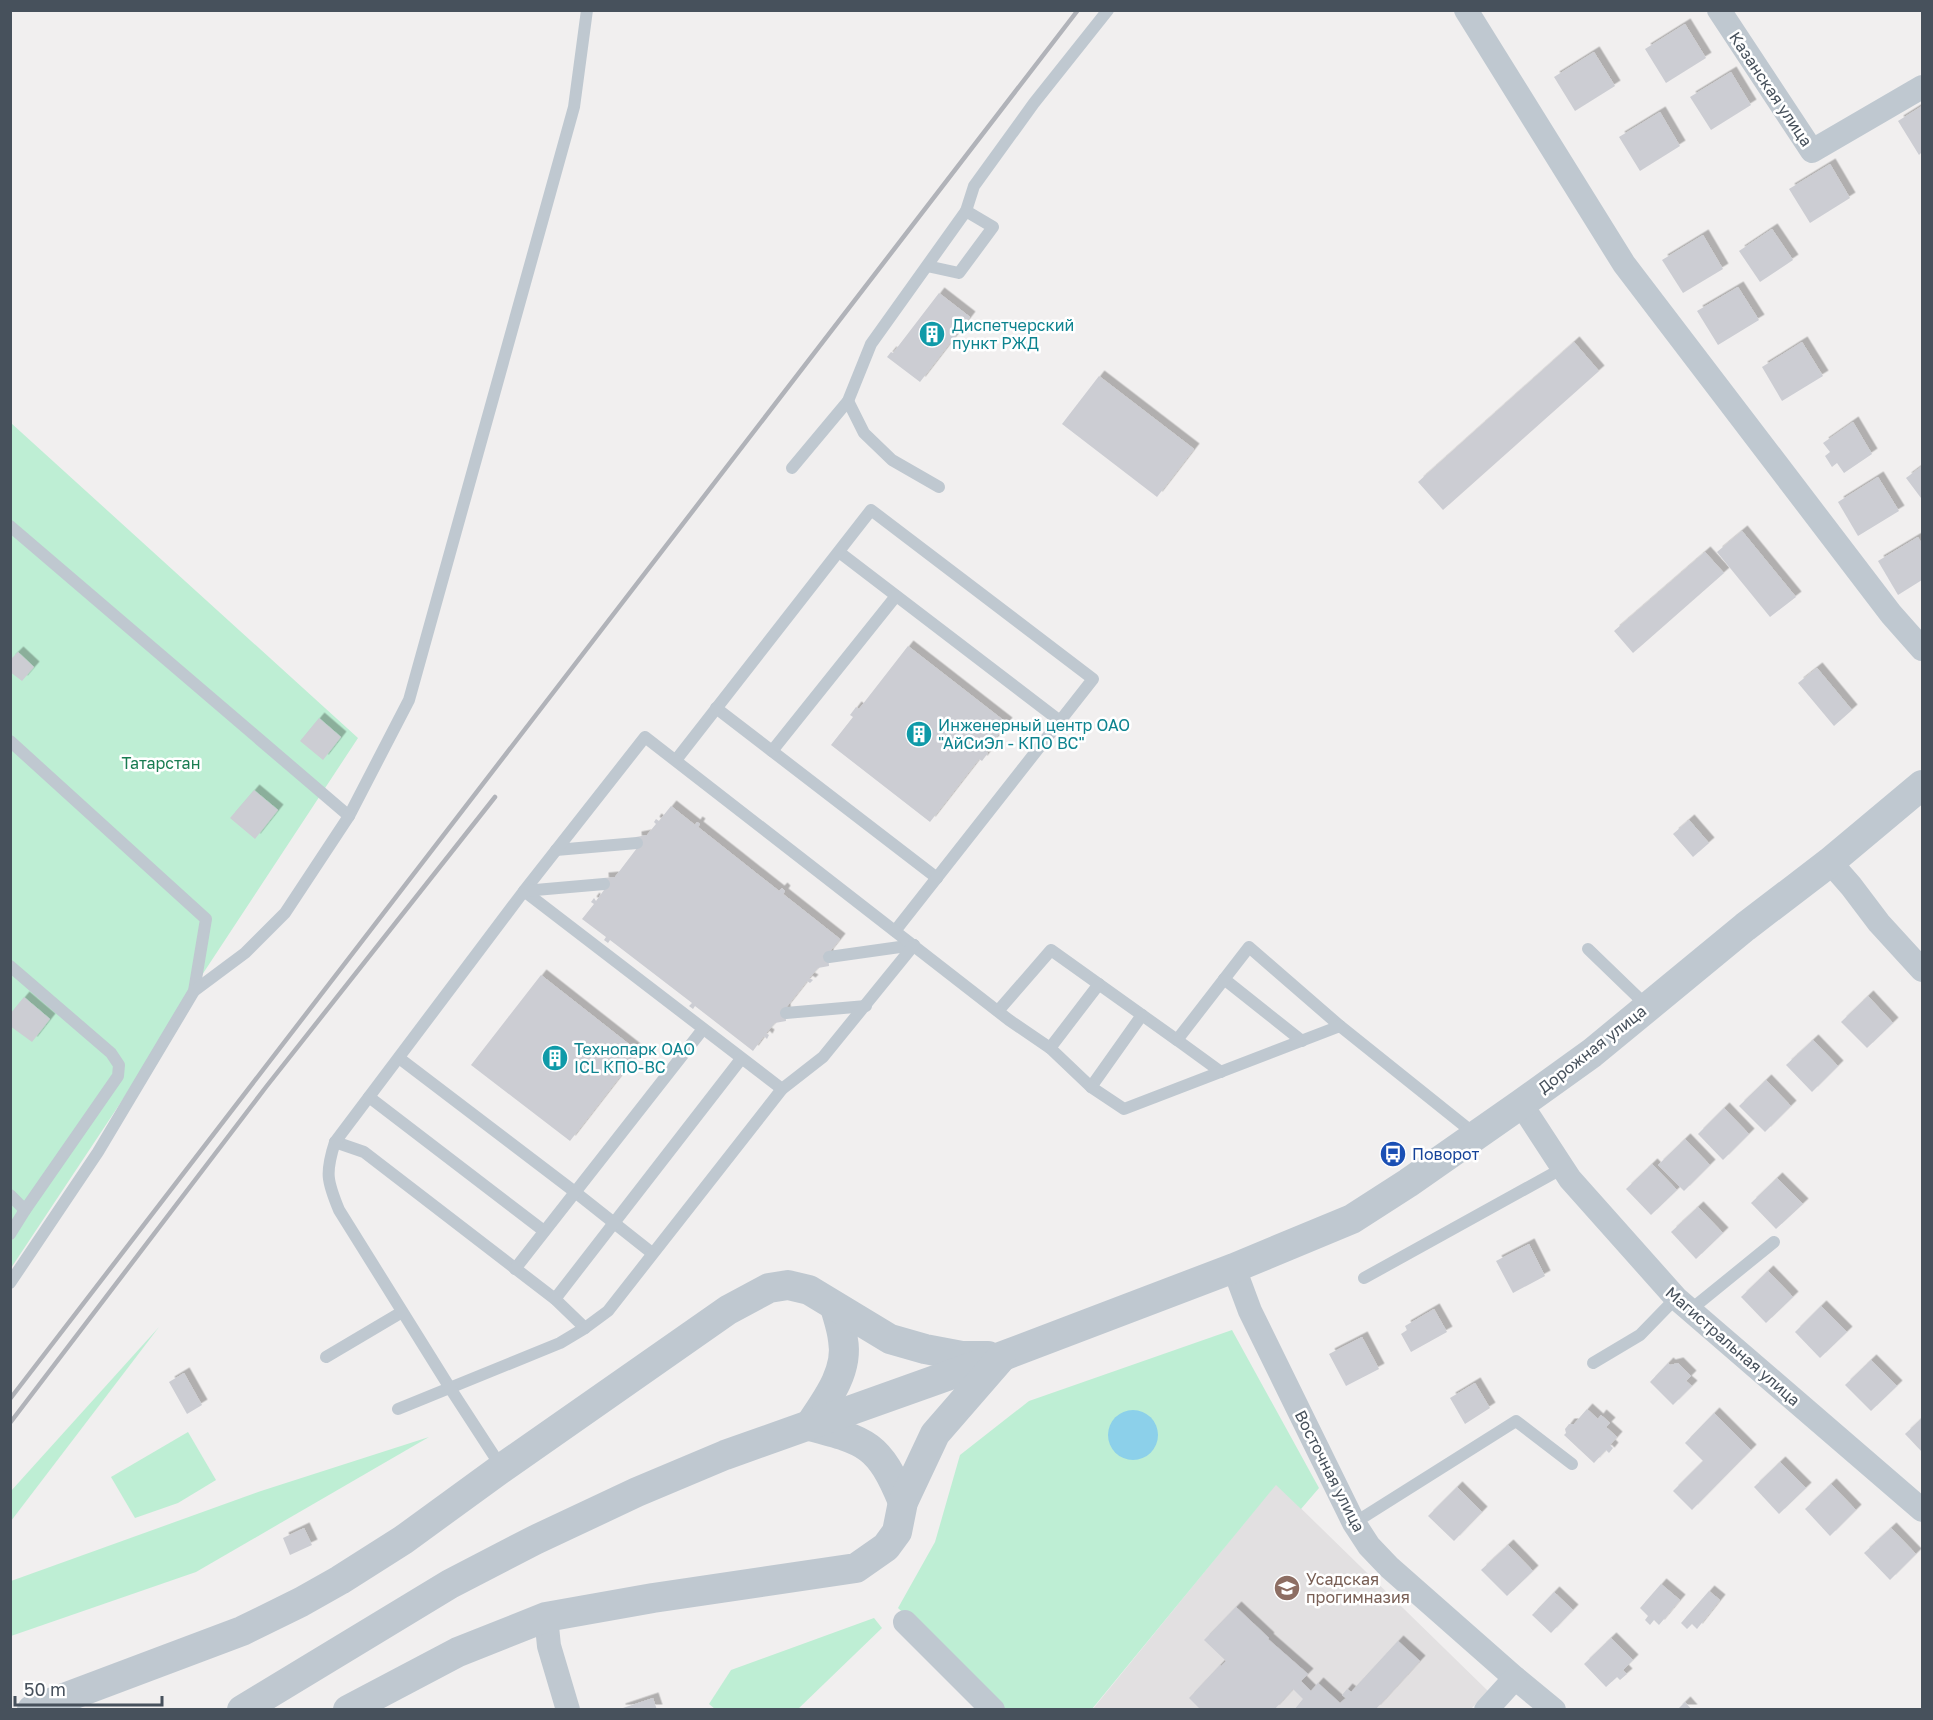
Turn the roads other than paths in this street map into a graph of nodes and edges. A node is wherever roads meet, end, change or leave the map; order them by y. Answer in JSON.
{"nodes":[{"id":1,"x":587,"y":10,"type":"edge"},
{"id":2,"x":1108,"y":10,"type":"edge"},
{"id":3,"x":1466,"y":10,"type":"edge"},
{"id":4,"x":1719,"y":10,"type":"edge"},
{"id":5,"x":1923,"y":87,"type":"edge"},
{"id":6,"x":966,"y":211,"type":"junction"},
{"id":7,"x":927,"y":266,"type":"junction"},
{"id":8,"x":849,"y":401,"type":"junction"},
{"id":9,"x":792,"y":468,"type":"dead end"},
{"id":10,"x":939,"y":487,"type":"dead end"},
{"id":11,"x":10,"y":526,"type":"edge"},
{"id":12,"x":839,"y":552,"type":"junction"},
{"id":13,"x":896,"y":596,"type":"junction"},
{"id":14,"x":1923,"y":649,"type":"edge"},
{"id":15,"x":716,"y":708,"type":"junction"},
{"id":16,"x":1060,"y":722,"type":"junction"},
{"id":17,"x":10,"y":741,"type":"edge"},
{"id":18,"x":772,"y":751,"type":"junction"},
{"id":19,"x":675,"y":760,"type":"junction"},
{"id":20,"x":1923,"y":785,"type":"edge"},
{"id":21,"x":349,"y":816,"type":"junction"},
{"id":22,"x":637,"y":843,"type":"dead end"},
{"id":23,"x":556,"y":850,"type":"junction"},
{"id":24,"x":1830,"y":862,"type":"junction"},
{"id":25,"x":937,"y":878,"type":"junction"},
{"id":26,"x":604,"y":884,"type":"dead end"},
{"id":27,"x":524,"y":891,"type":"junction"},
{"id":28,"x":895,"y":931,"type":"junction"},
{"id":29,"x":914,"y":945,"type":"junction"},
{"id":30,"x":1588,"y":949,"type":"dead end"},
{"id":31,"x":829,"y":957,"type":"dead end"},
{"id":32,"x":10,"y":966,"type":"edge"},
{"id":33,"x":1923,"y":970,"type":"edge"},
{"id":34,"x":1224,"y":979,"type":"junction"},
{"id":35,"x":1099,"y":984,"type":"junction"},
{"id":36,"x":194,"y":992,"type":"junction"},
{"id":37,"x":866,"y":1006,"type":"junction"},
{"id":38,"x":1647,"y":1006,"type":"junction"},
{"id":39,"x":998,"y":1011,"type":"junction"},
{"id":40,"x":786,"y":1013,"type":"dead end"},
{"id":41,"x":1142,"y":1016,"type":"junction"},
{"id":42,"x":1340,"y":1026,"type":"junction"},
{"id":43,"x":704,"y":1029,"type":"junction"},
{"id":44,"x":1177,"y":1040,"type":"junction"},
{"id":45,"x":1302,"y":1041,"type":"junction"},
{"id":46,"x":1050,"y":1048,"type":"junction"},
{"id":47,"x":399,"y":1058,"type":"junction"},
{"id":48,"x":741,"y":1059,"type":"junction"},
{"id":49,"x":1221,"y":1072,"type":"junction"},
{"id":50,"x":1091,"y":1087,"type":"junction"},
{"id":51,"x":782,"y":1089,"type":"junction"},
{"id":52,"x":369,"y":1097,"type":"junction"},
{"id":53,"x":1521,"y":1104,"type":"junction"},
{"id":54,"x":1476,"y":1135,"type":"junction"},
{"id":55,"x":335,"y":1142,"type":"junction"},
{"id":56,"x":1563,"y":1168,"type":"junction"},
{"id":57,"x":575,"y":1192,"type":"junction"},
{"id":58,"x":10,"y":1195,"type":"edge"},
{"id":59,"x":25,"y":1210,"type":"junction"},
{"id":60,"x":614,"y":1222,"type":"junction"},
{"id":61,"x":544,"y":1231,"type":"junction"},
{"id":62,"x":10,"y":1234,"type":"edge"},
{"id":63,"x":1774,"y":1242,"type":"dead end"},
{"id":64,"x":652,"y":1252,"type":"junction"},
{"id":65,"x":1234,"y":1268,"type":"junction"},
{"id":66,"x":515,"y":1269,"type":"junction"},
{"id":67,"x":1364,"y":1278,"type":"dead end"},
{"id":68,"x":10,"y":1283,"type":"edge"},
{"id":69,"x":555,"y":1299,"type":"junction"},
{"id":70,"x":1683,"y":1304,"type":"junction"},
{"id":71,"x":835,"y":1307,"type":"junction"},
{"id":72,"x":402,"y":1312,"type":"junction"},
{"id":73,"x":585,"y":1328,"type":"junction"},
{"id":74,"x":1003,"y":1356,"type":"junction"},
{"id":75,"x":326,"y":1357,"type":"dead end"},
{"id":76,"x":1593,"y":1363,"type":"dead end"},
{"id":77,"x":450,"y":1388,"type":"junction"},
{"id":78,"x":398,"y":1409,"type":"dead end"},
{"id":79,"x":809,"y":1426,"type":"junction"},
{"id":80,"x":1572,"y":1464,"type":"dead end"},
{"id":81,"x":502,"y":1468,"type":"junction"},
{"id":82,"x":903,"y":1502,"type":"junction"},
{"id":83,"x":1923,"y":1510,"type":"edge"},
{"id":84,"x":1354,"y":1523,"type":"junction"},
{"id":85,"x":546,"y":1617,"type":"junction"},
{"id":86,"x":905,"y":1622,"type":"dead end"},
{"id":87,"x":1515,"y":1678,"type":"junction"},
{"id":88,"x":978,"y":1705,"type":"edge"},
{"id":89,"x":32,"y":1710,"type":"edge"},
{"id":90,"x":242,"y":1710,"type":"edge"},
{"id":91,"x":348,"y":1710,"type":"edge"},
{"id":92,"x":568,"y":1710,"type":"edge"},
{"id":93,"x":1486,"y":1710,"type":"edge"},
{"id":94,"x":1554,"y":1710,"type":"edge"}],
"edges":[{"from":1,"to":21,"type":"lane"},
{"from":2,"to":6,"type":"lane"},
{"from":3,"to":14,"type":"street"},
{"from":4,"to":5,"type":"street","name":"Казанская улица"},
{"from":6,"to":7,"type":"lane"},
{"from":6,"to":7,"type":"lane"},
{"from":7,"to":8,"type":"lane"},
{"from":8,"to":9,"type":"lane"},
{"from":8,"to":10,"type":"lane"},
{"from":11,"to":21,"type":"lane"},
{"from":12,"to":13,"type":"lane"},
{"from":12,"to":15,"type":"lane"},
{"from":12,"to":16,"type":"lane"},
{"from":13,"to":16,"type":"lane"},
{"from":13,"to":18,"type":"lane"},
{"from":15,"to":18,"type":"lane"},
{"from":15,"to":19,"type":"lane"},
{"from":16,"to":25,"type":"lane"},
{"from":17,"to":36,"type":"lane"},
{"from":18,"to":25,"type":"lane"},
{"from":19,"to":23,"type":"lane"},
{"from":19,"to":28,"type":"lane"},
{"from":20,"to":24,"type":"street","name":"Дорожная улица"},
{"from":21,"to":36,"type":"lane"},
{"from":22,"to":23,"type":"lane"},
{"from":23,"to":27,"type":"lane"},
{"from":24,"to":33,"type":"street"},
{"from":24,"to":38,"type":"street","name":"Дорожная улица"},
{"from":25,"to":28,"type":"lane"},
{"from":26,"to":27,"type":"lane"},
{"from":27,"to":43,"type":"lane"},
{"from":27,"to":47,"type":"lane"},
{"from":28,"to":29,"type":"lane"},
{"from":29,"to":31,"type":"lane"},
{"from":29,"to":37,"type":"lane"},
{"from":29,"to":39,"type":"lane"},
{"from":30,"to":38,"type":"lane"},
{"from":32,"to":59,"type":"lane"},
{"from":34,"to":42,"type":"lane"},
{"from":34,"to":44,"type":"lane"},
{"from":34,"to":45,"type":"lane"},
{"from":35,"to":39,"type":"lane"},
{"from":35,"to":41,"type":"lane"},
{"from":35,"to":46,"type":"lane"},
{"from":36,"to":68,"type":"lane"},
{"from":37,"to":40,"type":"lane"},
{"from":37,"to":51,"type":"lane"},
{"from":38,"to":53,"type":"street","name":"Дорожная улица"},
{"from":39,"to":46,"type":"lane"},
{"from":41,"to":44,"type":"lane"},
{"from":41,"to":50,"type":"lane"},
{"from":42,"to":45,"type":"lane"},
{"from":42,"to":54,"type":"lane"},
{"from":43,"to":48,"type":"lane"},
{"from":43,"to":57,"type":"lane"},
{"from":44,"to":49,"type":"lane"},
{"from":45,"to":49,"type":"lane"},
{"from":46,"to":50,"type":"lane"},
{"from":47,"to":52,"type":"lane"},
{"from":47,"to":57,"type":"lane"},
{"from":48,"to":51,"type":"lane"},
{"from":48,"to":60,"type":"lane"},
{"from":49,"to":50,"type":"lane"},
{"from":51,"to":64,"type":"lane"},
{"from":52,"to":55,"type":"lane"},
{"from":52,"to":61,"type":"lane"},
{"from":53,"to":54,"type":"street","name":"Дорожная улица"},
{"from":53,"to":56,"type":"street","name":"Магистральная улица"},
{"from":54,"to":65,"type":"street","name":"Дорожная улица"},
{"from":55,"to":66,"type":"lane"},
{"from":55,"to":72,"type":"lane"},
{"from":56,"to":67,"type":"lane"},
{"from":56,"to":70,"type":"street","name":"Магистральная улица"},
{"from":57,"to":60,"type":"lane"},
{"from":57,"to":61,"type":"lane"},
{"from":58,"to":59,"type":"lane"},
{"from":59,"to":62,"type":"lane"},
{"from":60,"to":64,"type":"lane"},
{"from":60,"to":69,"type":"lane"},
{"from":61,"to":66,"type":"lane"},
{"from":63,"to":70,"type":"lane"},
{"from":64,"to":73,"type":"lane"},
{"from":65,"to":74,"type":"street","name":"Дорожная улица"},
{"from":65,"to":84,"type":"street","name":"Восточная улица"},
{"from":66,"to":69,"type":"lane"},
{"from":69,"to":73,"type":"lane"},
{"from":70,"to":76,"type":"lane"},
{"from":70,"to":83,"type":"street","name":"Магистральная улица"},
{"from":71,"to":74,"type":"street"},
{"from":71,"to":79,"type":"street"},
{"from":71,"to":81,"type":"street"},
{"from":72,"to":75,"type":"lane"},
{"from":72,"to":77,"type":"lane"},
{"from":73,"to":77,"type":"lane"},
{"from":74,"to":79,"type":"street","name":"Дорожная улица"},
{"from":74,"to":82,"type":"street"},
{"from":77,"to":78,"type":"lane"},
{"from":77,"to":81,"type":"lane"},
{"from":79,"to":82,"type":"street"},
{"from":79,"to":90,"type":"street","name":"Дорожная улица"},
{"from":80,"to":84,"type":"lane"},
{"from":81,"to":89,"type":"street"},
{"from":82,"to":85,"type":"street"},
{"from":84,"to":87,"type":"street","name":"Восточная улица"},
{"from":85,"to":91,"type":"street"},
{"from":85,"to":92,"type":"street"},
{"from":86,"to":88,"type":"street"},
{"from":87,"to":93,"type":"street"},
{"from":87,"to":94,"type":"street","name":"Восточная улица"}]}
